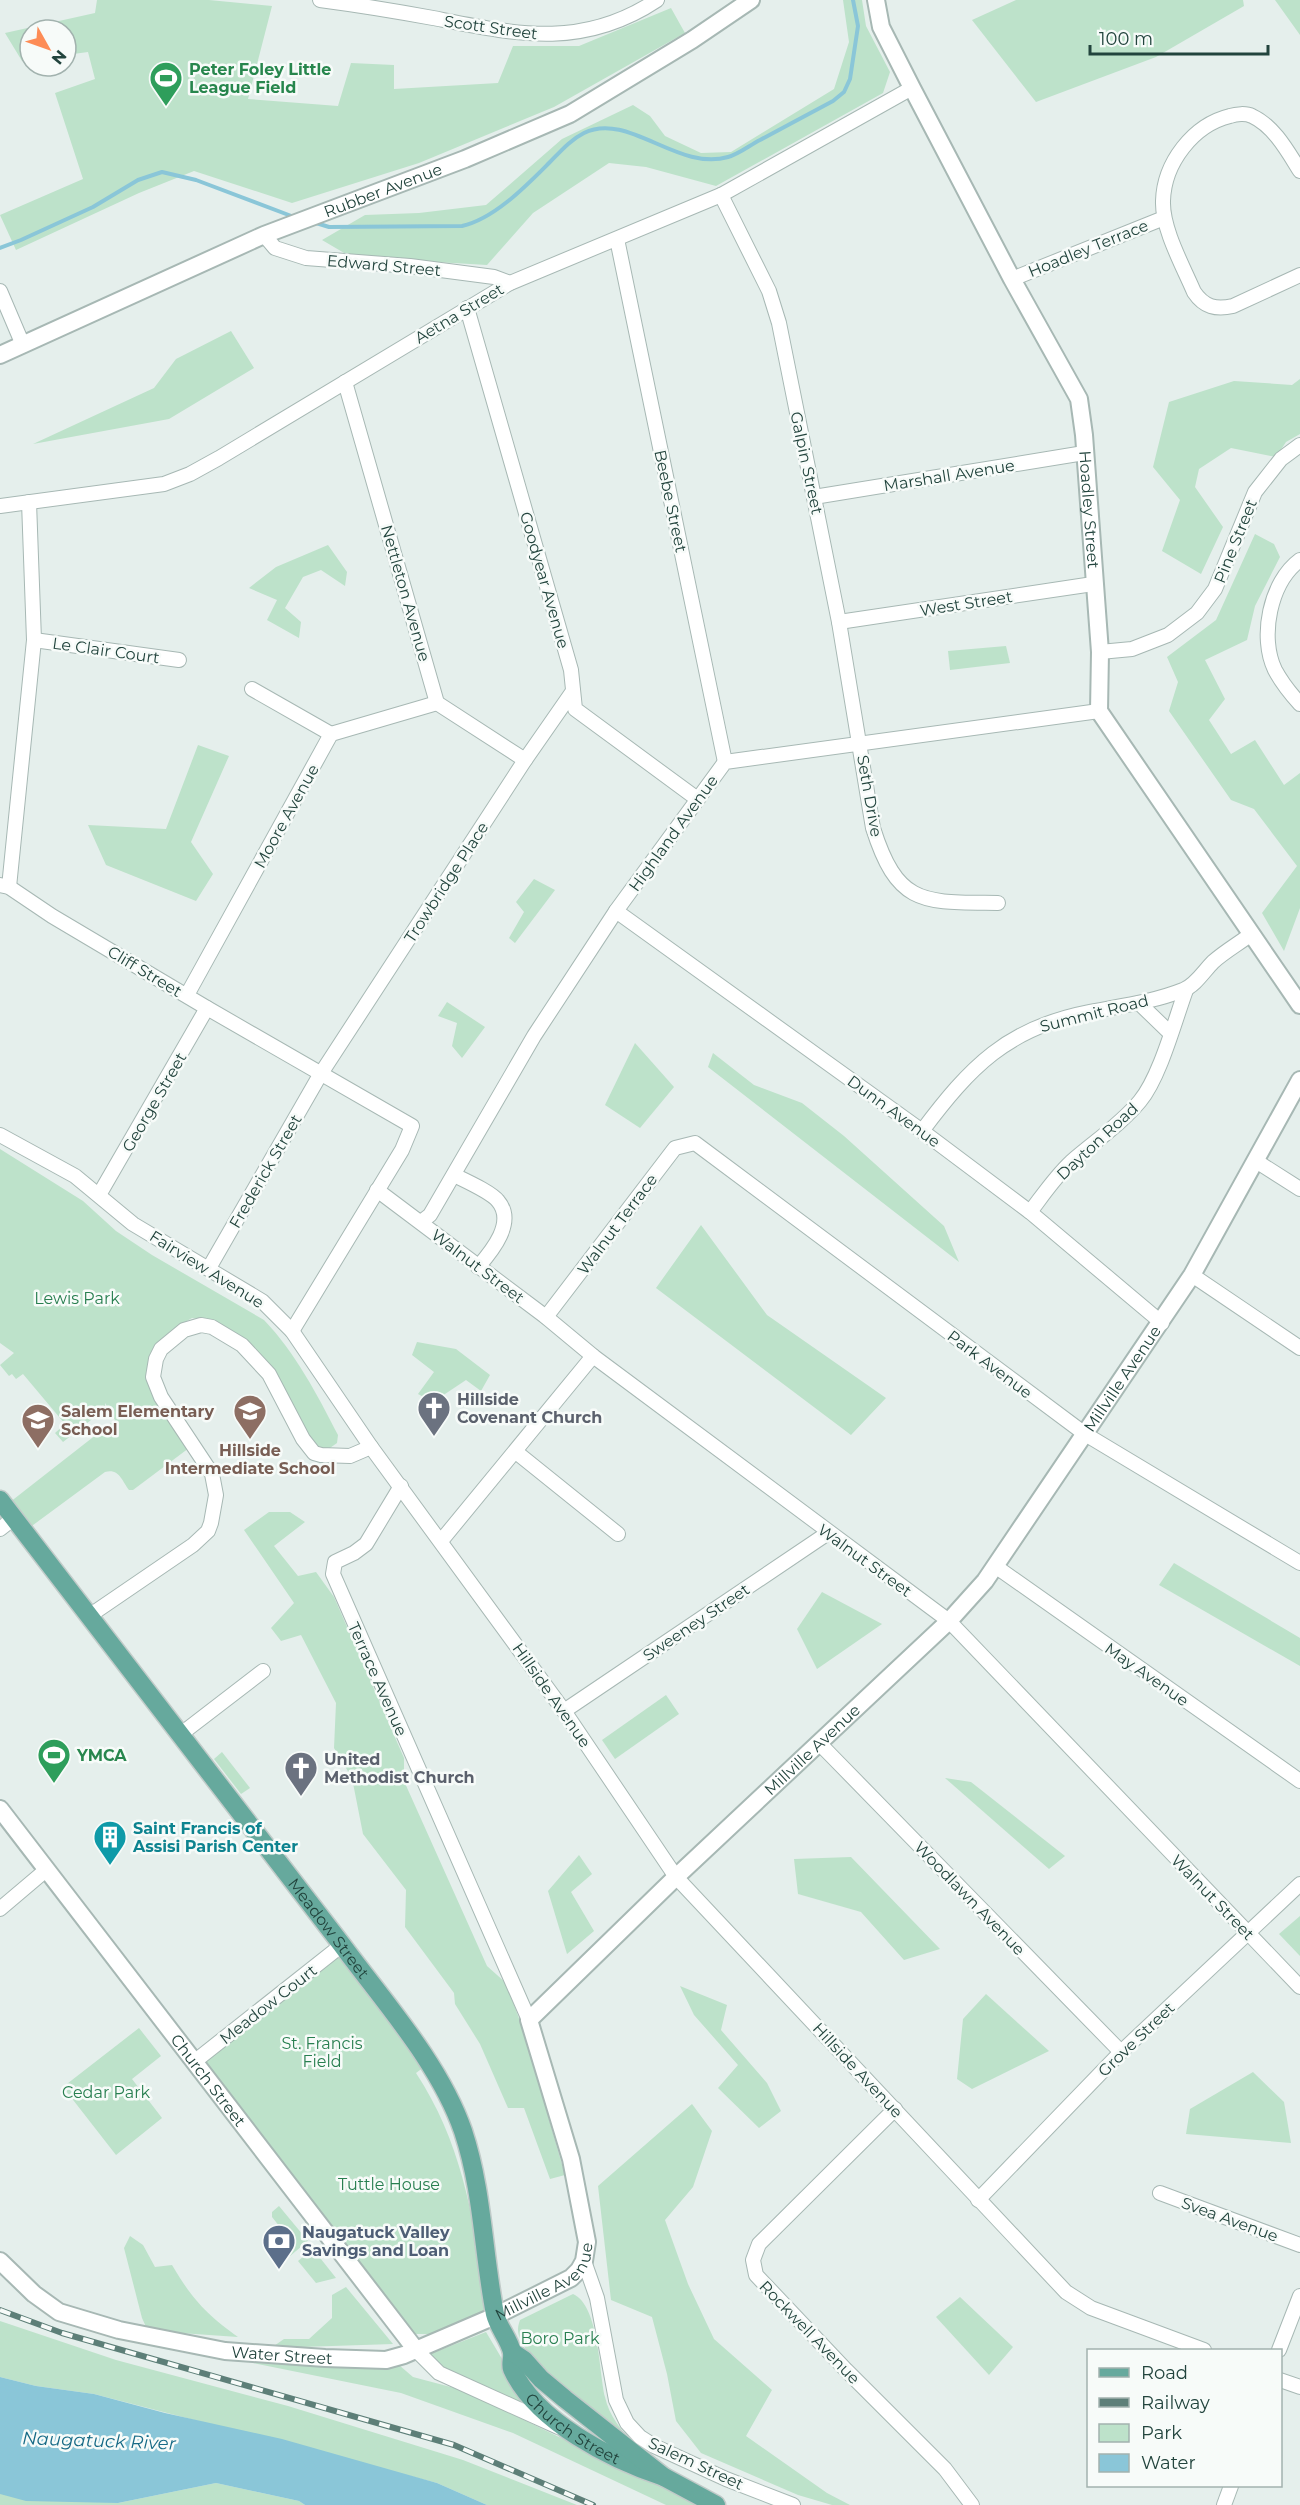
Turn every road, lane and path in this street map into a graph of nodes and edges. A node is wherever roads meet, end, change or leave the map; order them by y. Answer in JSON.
{"nodes":[{"id":1,"x":320,"y":0,"type":"edge"},
{"id":2,"x":657,"y":0,"type":"edge"},
{"id":3,"x":751,"y":0,"type":"edge"},
{"id":4,"x":876,"y":0,"type":"edge"},
{"id":5,"x":912,"y":88,"type":"junction"},
{"id":6,"x":1300,"y":171,"type":"edge"},
{"id":7,"x":721,"y":195,"type":"junction"},
{"id":8,"x":1164,"y":218,"type":"junction"},
{"id":9,"x":272,"y":232,"type":"junction"},
{"id":10,"x":617,"y":239,"type":"junction"},
{"id":11,"x":1300,"y":275,"type":"edge"},
{"id":12,"x":1012,"y":279,"type":"junction"},
{"id":13,"x":510,"y":283,"type":"junction"},
{"id":14,"x":0,"y":291,"type":"edge"},
{"id":15,"x":467,"y":308,"type":"junction"},
{"id":16,"x":23,"y":345,"type":"junction"},
{"id":17,"x":0,"y":355,"type":"edge"},
{"id":18,"x":345,"y":382,"type":"junction"},
{"id":19,"x":1300,"y":445,"type":"edge"},
{"id":20,"x":1084,"y":453,"type":"junction"},
{"id":21,"x":814,"y":497,"type":"junction"},
{"id":22,"x":28,"y":502,"type":"junction"},
{"id":23,"x":0,"y":506,"type":"edge"},
{"id":24,"x":1300,"y":560,"type":"edge"},
{"id":25,"x":1093,"y":584,"type":"junction"},
{"id":26,"x":839,"y":622,"type":"junction"},
{"id":27,"x":34,"y":640,"type":"junction"},
{"id":28,"x":1100,"y":652,"type":"junction"},
{"id":29,"x":179,"y":660,"type":"dead end"},
{"id":30,"x":252,"y":689,"type":"dead end"},
{"id":31,"x":573,"y":691,"type":"junction"},
{"id":32,"x":437,"y":703,"type":"junction"},
{"id":33,"x":1300,"y":704,"type":"edge"},
{"id":34,"x":1099,"y":711,"type":"junction"},
{"id":35,"x":331,"y":734,"type":"junction"},
{"id":36,"x":860,"y":742,"type":"junction"},
{"id":37,"x":525,"y":760,"type":"junction"},
{"id":38,"x":724,"y":762,"type":"junction"},
{"id":39,"x":696,"y":798,"type":"junction"},
{"id":40,"x":5,"y":886,"type":"edge"},
{"id":41,"x":998,"y":903,"type":"dead end"},
{"id":42,"x":616,"y":911,"type":"junction"},
{"id":43,"x":1250,"y":934,"type":"junction"},
{"id":44,"x":1186,"y":990,"type":"junction"},
{"id":45,"x":187,"y":995,"type":"junction"},
{"id":46,"x":1139,"y":1003,"type":"junction"},
{"id":47,"x":1300,"y":1005,"type":"edge"},
{"id":48,"x":207,"y":1008,"type":"junction"},
{"id":49,"x":1170,"y":1033,"type":"junction"},
{"id":50,"x":321,"y":1075,"type":"junction"},
{"id":51,"x":1300,"y":1080,"type":"edge"},
{"id":52,"x":922,"y":1131,"type":"junction"},
{"id":53,"x":0,"y":1135,"type":"edge"},
{"id":54,"x":695,"y":1143,"type":"joint"},
{"id":55,"x":1256,"y":1161,"type":"junction"},
{"id":56,"x":454,"y":1175,"type":"junction"},
{"id":57,"x":1300,"y":1189,"type":"edge"},
{"id":58,"x":377,"y":1190,"type":"junction"},
{"id":59,"x":99,"y":1195,"type":"junction"},
{"id":60,"x":1030,"y":1212,"type":"junction"},
{"id":61,"x":420,"y":1222,"type":"junction"},
{"id":62,"x":478,"y":1267,"type":"junction"},
{"id":63,"x":209,"y":1268,"type":"junction"},
{"id":64,"x":1192,"y":1275,"type":"junction"},
{"id":65,"x":546,"y":1317,"type":"junction"},
{"id":66,"x":1162,"y":1323,"type":"junction"},
{"id":67,"x":292,"y":1331,"type":"junction"},
{"id":68,"x":1300,"y":1348,"type":"edge"},
{"id":69,"x":592,"y":1356,"type":"junction"},
{"id":70,"x":1085,"y":1434,"type":"junction"},
{"id":71,"x":371,"y":1447,"type":"junction"},
{"id":72,"x":516,"y":1452,"type":"junction"},
{"id":73,"x":401,"y":1486,"type":"junction"},
{"id":74,"x":0,"y":1500,"type":"edge"},
{"id":75,"x":7,"y":1524,"type":"edge"},
{"id":76,"x":828,"y":1533,"type":"junction"},
{"id":77,"x":618,"y":1534,"type":"dead end"},
{"id":78,"x":441,"y":1541,"type":"junction"},
{"id":79,"x":1300,"y":1563,"type":"edge"},
{"id":80,"x":995,"y":1566,"type":"junction"},
{"id":81,"x":89,"y":1616,"type":"junction"},
{"id":82,"x":949,"y":1621,"type":"junction"},
{"id":83,"x":263,"y":1671,"type":"dead end"},
{"id":84,"x":564,"y":1711,"type":"junction"},
{"id":85,"x":181,"y":1734,"type":"junction"},
{"id":86,"x":819,"y":1743,"type":"junction"},
{"id":87,"x":1300,"y":1780,"type":"edge"},
{"id":88,"x":0,"y":1809,"type":"edge"},
{"id":89,"x":46,"y":1870,"type":"junction"},
{"id":90,"x":676,"y":1877,"type":"junction"},
{"id":91,"x":1300,"y":1884,"type":"edge"},
{"id":92,"x":0,"y":1909,"type":"edge"},
{"id":93,"x":1247,"y":1932,"type":"junction"},
{"id":94,"x":342,"y":1945,"type":"junction"},
{"id":95,"x":1300,"y":1987,"type":"edge"},
{"id":96,"x":529,"y":2020,"type":"junction"},
{"id":97,"x":1121,"y":2052,"type":"junction"},
{"id":98,"x":194,"y":2062,"type":"junction"},
{"id":99,"x":895,"y":2109,"type":"junction"},
{"id":100,"x":1160,"y":2193,"type":"dead end"},
{"id":101,"x":978,"y":2200,"type":"junction"},
{"id":102,"x":1300,"y":2245,"type":"edge"},
{"id":103,"x":0,"y":2261,"type":"edge"},
{"id":104,"x":584,"y":2261,"type":"junction"},
{"id":105,"x":1300,"y":2296,"type":"edge"},
{"id":106,"x":495,"y":2316,"type":"junction"},
{"id":107,"x":1201,"y":2349,"type":"edge"},
{"id":108,"x":1279,"y":2349,"type":"edge"},
{"id":109,"x":416,"y":2350,"type":"junction"},
{"id":110,"x":512,"y":2352,"type":"junction"},
{"id":111,"x":1282,"y":2380,"type":"edge"},
{"id":112,"x":1300,"y":2387,"type":"edge"},
{"id":113,"x":565,"y":2430,"type":"junction"},
{"id":114,"x":664,"y":2477,"type":"junction"},
{"id":115,"x":1231,"y":2487,"type":"edge"},
{"id":116,"x":969,"y":2503,"type":"edge"},
{"id":117,"x":717,"y":2505,"type":"edge"},
{"id":118,"x":793,"y":2505,"type":"edge"},
{"id":119,"x":1224,"y":2505,"type":"edge"}],
"edges":[{"from":1,"to":2,"type":"street","name":"Scott Street"},
{"from":3,"to":9,"type":"street","name":"Rubber Avenue"},
{"from":4,"to":5,"type":"street","name":"Hoadley Street"},
{"from":5,"to":7,"type":"street","name":"Aetna Street"},
{"from":5,"to":12,"type":"street","name":"Hoadley Street"},
{"from":6,"to":8,"type":"street"},
{"from":7,"to":10,"type":"street","name":"Aetna Street"},
{"from":7,"to":21,"type":"street","name":"Galpin Street"},
{"from":8,"to":11,"type":"street"},
{"from":8,"to":12,"type":"street","name":"Hoadley Terrace"},
{"from":9,"to":13,"type":"street","name":"Edward Street"},
{"from":9,"to":16,"type":"street","name":"Rubber Avenue"},
{"from":10,"to":13,"type":"street","name":"Aetna Street"},
{"from":10,"to":38,"type":"street","name":"Beebe Street"},
{"from":12,"to":20,"type":"street","name":"Hoadley Street"},
{"from":13,"to":15,"type":"street","name":"Aetna Street"},
{"from":14,"to":16,"type":"street"},
{"from":15,"to":18,"type":"street","name":"Aetna Street"},
{"from":15,"to":31,"type":"street","name":"Goodyear Avenue"},
{"from":16,"to":17,"type":"street","name":"Rubber Avenue"},
{"from":18,"to":22,"type":"street","name":"Aetna Street"},
{"from":18,"to":32,"type":"street","name":"Nettleton Avenue"},
{"from":19,"to":28,"type":"street","name":"Pine Street"},
{"from":20,"to":21,"type":"street","name":"Marshall Avenue"},
{"from":20,"to":25,"type":"street","name":"Hoadley Street"},
{"from":21,"to":26,"type":"street","name":"Galpin Street"},
{"from":22,"to":23,"type":"street","name":"Aetna Street"},
{"from":22,"to":27,"type":"street","name":"Cliff Street"},
{"from":24,"to":33,"type":"street"},
{"from":25,"to":26,"type":"street","name":"West Street"},
{"from":25,"to":28,"type":"street","name":"Hoadley Street"},
{"from":26,"to":36,"type":"street","name":"Galpin Street"},
{"from":27,"to":29,"type":"street","name":"Le Clair Court"},
{"from":27,"to":40,"type":"street","name":"Cliff Street"},
{"from":28,"to":34,"type":"street","name":"Hoadley Street"},
{"from":30,"to":35,"type":"street"},
{"from":31,"to":37,"type":"street","name":"Trowbridge Place"},
{"from":31,"to":39,"type":"street","name":"Goodyear Avenue"},
{"from":32,"to":35,"type":"street"},
{"from":32,"to":37,"type":"street"},
{"from":34,"to":36,"type":"street","name":"Highland Avenue"},
{"from":34,"to":43,"type":"street"},
{"from":35,"to":45,"type":"street","name":"Moore Avenue"},
{"from":36,"to":38,"type":"street","name":"Highland Avenue"},
{"from":36,"to":41,"type":"street","name":"Seth Drive"},
{"from":37,"to":50,"type":"street","name":"Trowbridge Place"},
{"from":38,"to":39,"type":"street","name":"Highland Avenue"},
{"from":39,"to":42,"type":"street","name":"Highland Avenue"},
{"from":40,"to":45,"type":"street","name":"Cliff Street"},
{"from":42,"to":52,"type":"street","name":"Dunn Avenue"},
{"from":42,"to":56,"type":"street","name":"Highland Avenue"},
{"from":43,"to":44,"type":"street","name":"Summit Road"},
{"from":43,"to":47,"type":"street"},
{"from":44,"to":46,"type":"street","name":"Summit Road"},
{"from":44,"to":49,"type":"street","name":"Dayton Road"},
{"from":45,"to":48,"type":"street","name":"Cliff Street"},
{"from":46,"to":49,"type":"street"},
{"from":46,"to":52,"type":"street","name":"Summit Road"},
{"from":48,"to":50,"type":"street","name":"Cliff Street"},
{"from":48,"to":59,"type":"street","name":"George Street"},
{"from":49,"to":60,"type":"street","name":"Dayton Road"},
{"from":50,"to":58,"type":"street","name":"Cliff Street"},
{"from":50,"to":63,"type":"street","name":"Frederick Street"},
{"from":51,"to":55,"type":"street","name":"Millville Avenue"},
{"from":52,"to":60,"type":"street","name":"Dunn Avenue"},
{"from":53,"to":59,"type":"street","name":"Fairview Avenue"},
{"from":54,"to":65,"type":"street","name":"Walnut Terrace"},
{"from":54,"to":70,"type":"street","name":"Park Avenue"},
{"from":55,"to":57,"type":"street"},
{"from":55,"to":64,"type":"street","name":"Millville Avenue"},
{"from":56,"to":61,"type":"street","name":"Highland Avenue"},
{"from":56,"to":62,"type":"street"},
{"from":58,"to":61,"type":"street","name":"Walnut Street"},
{"from":58,"to":67,"type":"street","name":"Cliff Street"},
{"from":59,"to":63,"type":"street","name":"Fairview Avenue"},
{"from":60,"to":66,"type":"street","name":"Dunn Avenue"},
{"from":61,"to":62,"type":"street","name":"Walnut Street"},
{"from":62,"to":65,"type":"street","name":"Walnut Street"},
{"from":63,"to":67,"type":"street","name":"Fairview Avenue"},
{"from":64,"to":66,"type":"street","name":"Millville Avenue"},
{"from":64,"to":68,"type":"street"},
{"from":65,"to":69,"type":"street","name":"Walnut Street"},
{"from":66,"to":70,"type":"street","name":"Millville Avenue"},
{"from":67,"to":71,"type":"street","name":"Fairview Avenue"},
{"from":69,"to":72,"type":"street"},
{"from":69,"to":76,"type":"street","name":"Walnut Street"},
{"from":70,"to":79,"type":"street","name":"Park Avenue"},
{"from":70,"to":80,"type":"street","name":"Millville Avenue"},
{"from":71,"to":73,"type":"street","name":"Hillside Avenue"},
{"from":71,"to":81,"type":"street"},
{"from":72,"to":77,"type":"street"},
{"from":72,"to":78,"type":"street"},
{"from":73,"to":78,"type":"street","name":"Hillside Avenue"},
{"from":73,"to":96,"type":"street","name":"Terrace Avenue"},
{"from":74,"to":75,"type":"main road","name":"Meadow Street"},
{"from":75,"to":81,"type":"main road","name":"Meadow Street"},
{"from":76,"to":82,"type":"street","name":"Walnut Street"},
{"from":76,"to":84,"type":"street","name":"Sweeney Street"},
{"from":78,"to":84,"type":"street","name":"Hillside Avenue"},
{"from":80,"to":82,"type":"street","name":"Millville Avenue"},
{"from":80,"to":87,"type":"street","name":"May Avenue"},
{"from":81,"to":85,"type":"main road","name":"Meadow Street"},
{"from":82,"to":86,"type":"street","name":"Millville Avenue"},
{"from":82,"to":93,"type":"street","name":"Walnut Street"},
{"from":83,"to":85,"type":"street"},
{"from":84,"to":90,"type":"street","name":"Hillside Avenue"},
{"from":85,"to":94,"type":"main road","name":"Meadow Street"},
{"from":86,"to":90,"type":"street","name":"Millville Avenue"},
{"from":86,"to":97,"type":"street","name":"Woodlawn Avenue"},
{"from":88,"to":89,"type":"street","name":"Church Street"},
{"from":89,"to":92,"type":"street"},
{"from":89,"to":98,"type":"street","name":"Church Street"},
{"from":90,"to":96,"type":"street","name":"Millville Avenue"},
{"from":90,"to":99,"type":"street","name":"Hillside Avenue"},
{"from":91,"to":93,"type":"street","name":"Grove Street"},
{"from":93,"to":95,"type":"street","name":"Walnut Street"},
{"from":93,"to":97,"type":"street","name":"Grove Street"},
{"from":94,"to":98,"type":"street","name":"Meadow Court"},
{"from":94,"to":106,"type":"main road","name":"Meadow Street"},
{"from":96,"to":104,"type":"street","name":"Millville Avenue"},
{"from":97,"to":101,"type":"street","name":"Grove Street"},
{"from":98,"to":109,"type":"street","name":"Church Street"},
{"from":99,"to":101,"type":"street","name":"Hillside Avenue"},
{"from":99,"to":116,"type":"street","name":"Rockwell Avenue"},
{"from":100,"to":102,"type":"street","name":"Svea Avenue"},
{"from":101,"to":107,"type":"street","name":"Hillside Avenue"},
{"from":103,"to":109,"type":"street","name":"Water Street"},
{"from":104,"to":106,"type":"street","name":"Millville Avenue"},
{"from":104,"to":118,"type":"street","name":"Salem Street"},
{"from":105,"to":108,"type":"street"},
{"from":106,"to":109,"type":"street","name":"Millville Avenue"},
{"from":106,"to":110,"type":"main road","name":"Church Street"},
{"from":109,"to":113,"type":"street"},
{"from":110,"to":113,"type":"main road","name":"Church Street"},
{"from":110,"to":114,"type":"main road","name":"Church Street"},
{"from":111,"to":112,"type":"street"},
{"from":113,"to":114,"type":"main road","name":"Church Street"},
{"from":114,"to":117,"type":"main road","name":"Church Street"},
{"from":115,"to":119,"type":"street"}]}
